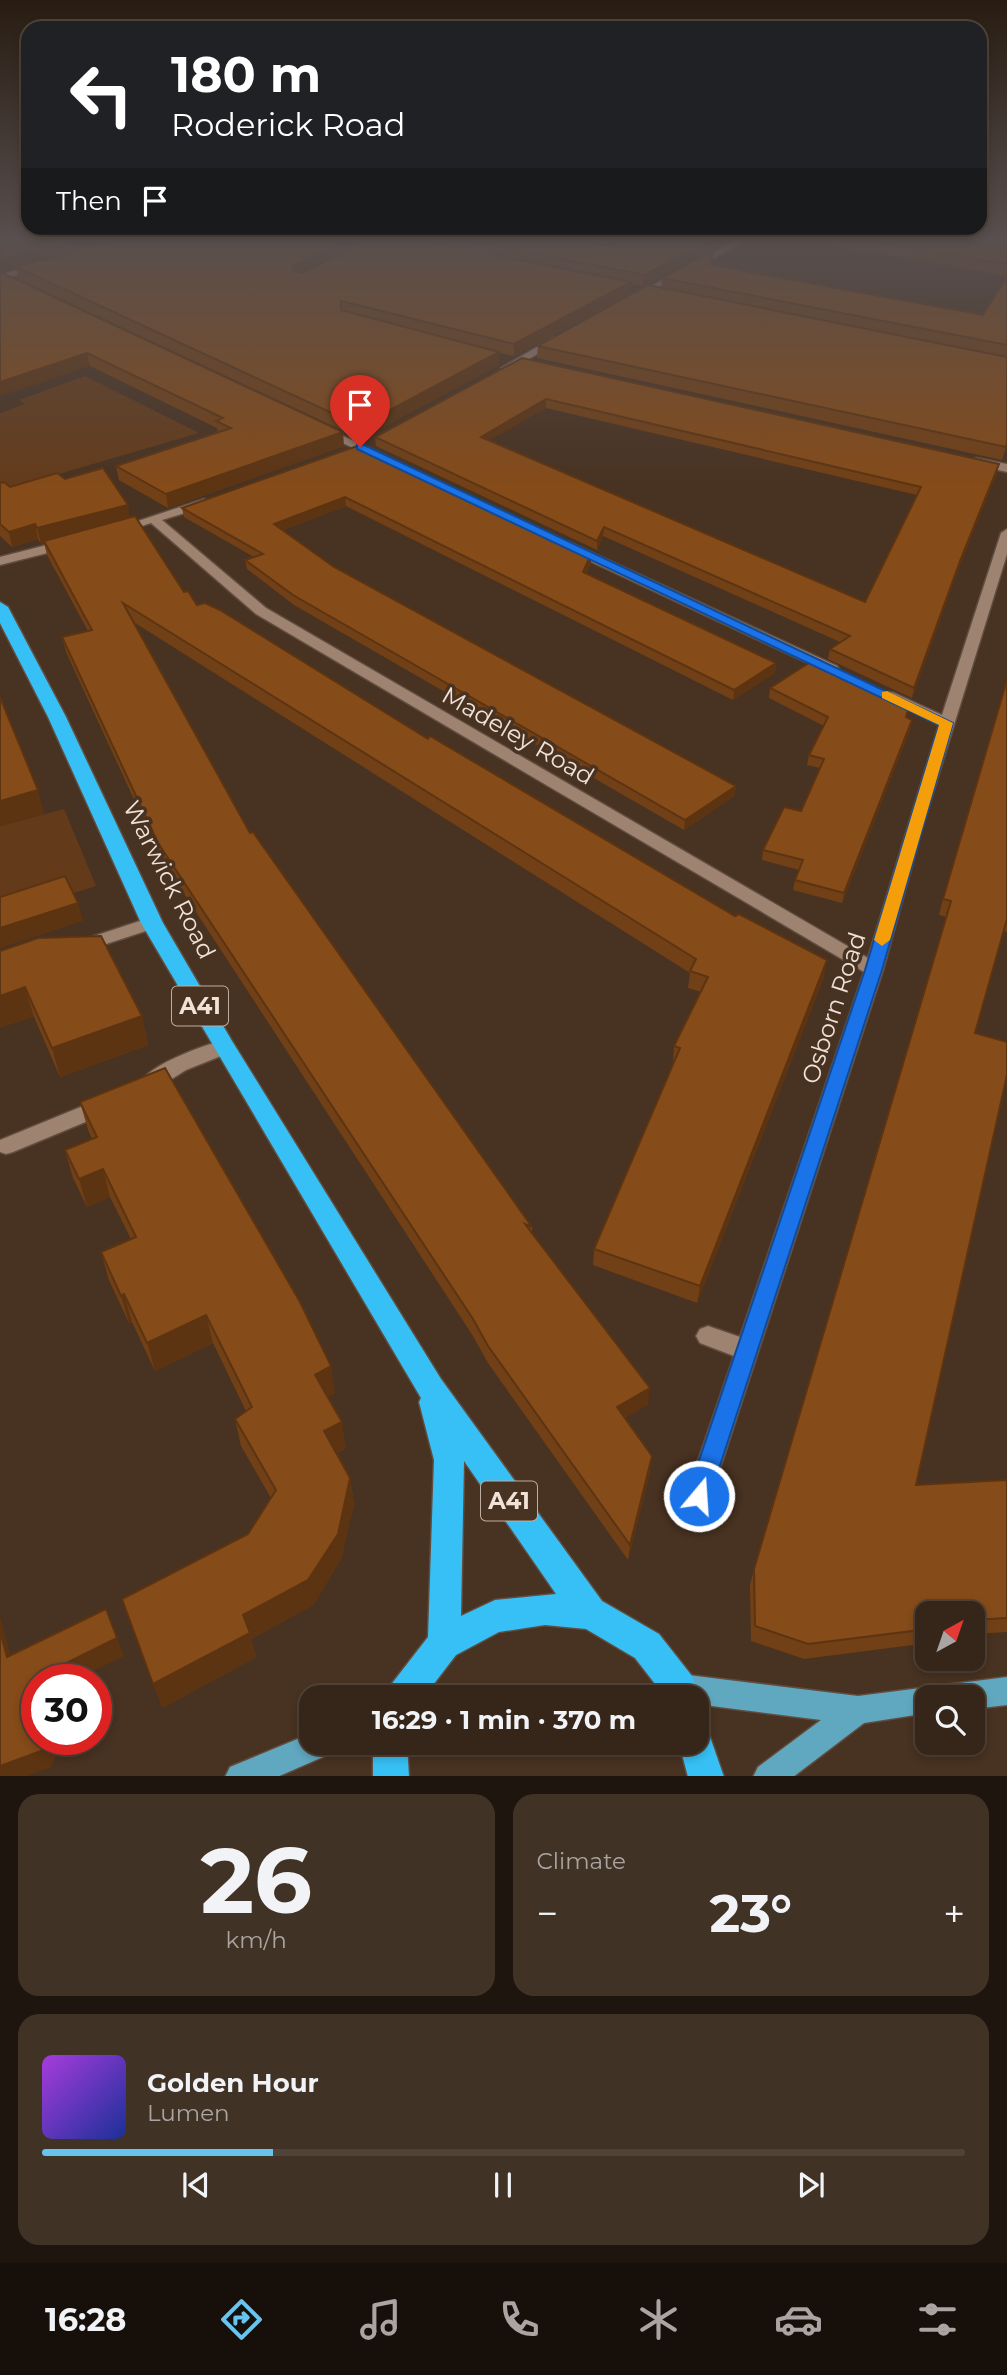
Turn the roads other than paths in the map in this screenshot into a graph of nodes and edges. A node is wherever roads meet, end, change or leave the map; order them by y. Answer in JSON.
{"nodes":[{"id":1,"x":573,"y":331,"type":"edge"},
{"id":2,"x":503,"y":360,"type":"dead end"},
{"id":3,"x":519,"y":362,"type":"junction"},
{"id":4,"x":534,"y":363,"type":"edge"},
{"id":5,"x":492,"y":376,"type":"edge"},
{"id":6,"x":310,"y":424,"type":"edge"},
{"id":7,"x":966,"y":459,"type":"edge"},
{"id":8,"x":396,"y":463,"type":"edge"},
{"id":9,"x":1007,"y":468,"type":"edge"},
{"id":10,"x":216,"y":499,"type":"edge"},
{"id":11,"x":155,"y":520,"type":"junction"},
{"id":12,"x":106,"y":533,"type":"edge"},
{"id":13,"x":1007,"y":533,"type":"edge"},
{"id":14,"x":556,"y":539,"type":"edge"},
{"id":15,"x":82,"y":540,"type":"edge"},
{"id":16,"x":0,"y":561,"type":"edge"},
{"id":17,"x":0,"y":607,"type":"edge"},
{"id":18,"x":847,"y":676,"type":"edge"},
{"id":19,"x":872,"y":688,"type":"edge"},
{"id":20,"x":946,"y":723,"type":"junction"},
{"id":21,"x":152,"y":923,"type":"junction"},
{"id":22,"x":63,"y":952,"type":"edge"},
{"id":23,"x":874,"y":970,"type":"junction"},
{"id":24,"x":224,"y":1046,"type":"junction"},
{"id":25,"x":6,"y":1146,"type":"dead end"},
{"id":26,"x":708,"y":1336,"type":"dead end"},
{"id":27,"x":747,"y":1350,"type":"junction"},
{"id":28,"x":431,"y":1388,"type":"junction"},
{"id":29,"x":699,"y":1496,"type":"dead end"},
{"id":30,"x":590,"y":1613,"type":"junction"},
{"id":31,"x":444,"y":1643,"type":"junction"},
{"id":32,"x":412,"y":1685,"type":"edge"},
{"id":33,"x":675,"y":1685,"type":"edge"},
{"id":34,"x":1007,"y":1691,"type":"edge"},
{"id":35,"x":985,"y":1693,"type":"edge"},
{"id":36,"x":709,"y":1696,"type":"edge"},
{"id":37,"x":915,"y":1701,"type":"edge"},
{"id":38,"x":858,"y":1710,"type":"junction"},
{"id":39,"x":299,"y":1752,"type":"edge"},
{"id":40,"x":390,"y":1755,"type":"edge"},
{"id":41,"x":700,"y":1755,"type":"edge"},
{"id":42,"x":240,"y":1776,"type":"edge"},
{"id":43,"x":391,"y":1776,"type":"edge"},
{"id":44,"x":706,"y":1776,"type":"edge"},
{"id":45,"x":768,"y":1776,"type":"edge"}],
"edges":[{"from":1,"to":3,"type":"street"},
{"from":2,"to":3,"type":"street"},
{"from":3,"to":4,"type":"street"},
{"from":3,"to":5,"type":"street"},
{"from":6,"to":8,"type":"street"},
{"from":7,"to":9,"type":"street"},
{"from":10,"to":11,"type":"street"},
{"from":11,"to":12,"type":"street"},
{"from":11,"to":23,"type":"street","name":"Madeley Road"},
{"from":13,"to":20,"type":"street","name":"Osborn Road"},
{"from":14,"to":18,"type":"street"},
{"from":15,"to":16,"type":"street"},
{"from":17,"to":21,"type":"highway","name":"Warwick Road","number":"A41"},
{"from":19,"to":20,"type":"street"},
{"from":20,"to":23,"type":"street","name":"Osborn Road"},
{"from":21,"to":22,"type":"street"},
{"from":21,"to":24,"type":"highway","name":"Warwick Road","number":"A41"},
{"from":23,"to":27,"type":"street","name":"Osborn Road"},
{"from":24,"to":25,"type":"street"},
{"from":24,"to":28,"type":"highway","name":"Warwick Road","number":"A41"},
{"from":26,"to":27,"type":"street"},
{"from":27,"to":29,"type":"street","name":"Osborn Road"},
{"from":28,"to":30,"type":"highway","name":"Warwick Road","number":"A41"},
{"from":28,"to":31,"type":"highway","name":"Warwick Road","number":"A41"},
{"from":30,"to":31,"type":"highway"},
{"from":30,"to":33,"type":"highway"},
{"from":31,"to":32,"type":"highway"},
{"from":34,"to":35,"type":"main road"},
{"from":36,"to":38,"type":"main road"},
{"from":37,"to":38,"type":"main road"},
{"from":38,"to":45,"type":"main road"},
{"from":39,"to":42,"type":"main road"},
{"from":40,"to":43,"type":"highway"},
{"from":41,"to":44,"type":"highway"}]}
